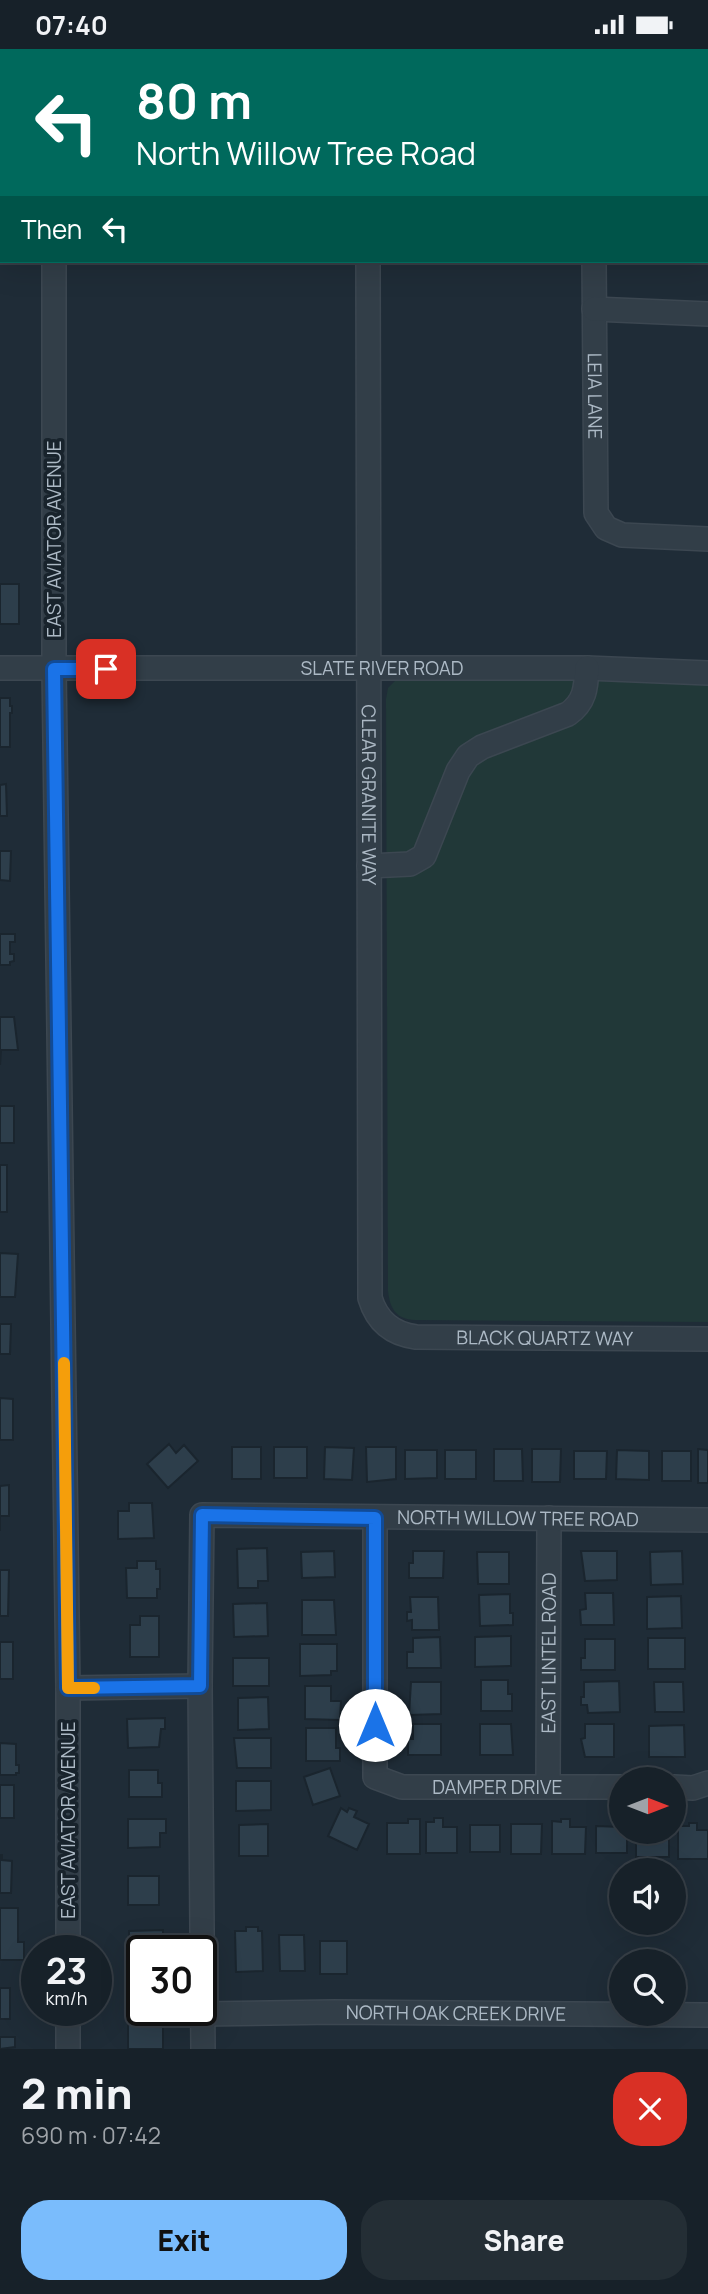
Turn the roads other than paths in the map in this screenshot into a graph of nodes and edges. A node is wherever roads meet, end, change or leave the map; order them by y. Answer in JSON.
{"nodes":[{"id":1,"x":54,"y":263,"type":"edge"},
{"id":2,"x":368,"y":263,"type":"edge"},
{"id":3,"x":594,"y":263,"type":"edge"},
{"id":4,"x":594,"y":309,"type":"junction"},
{"id":5,"x":708,"y":314,"type":"edge"},
{"id":6,"x":708,"y":540,"type":"edge"},
{"id":7,"x":0,"y":668,"type":"edge"},
{"id":8,"x":369,"y":668,"type":"junction"},
{"id":9,"x":587,"y":668,"type":"junction"},
{"id":10,"x":54,"y":669,"type":"junction"},
{"id":11,"x":708,"y":673,"type":"edge"},
{"id":12,"x":369,"y":866,"type":"junction"},
{"id":13,"x":384,"y":1324,"type":"joint"},
{"id":14,"x":708,"y":1339,"type":"edge"},
{"id":15,"x":375,"y":1518,"type":"junction"},
{"id":16,"x":549,"y":1518,"type":"junction"},
{"id":17,"x":708,"y":1520,"type":"edge"},
{"id":18,"x":200,"y":1686,"type":"junction"},
{"id":19,"x":68,"y":1688,"type":"junction"},
{"id":20,"x":708,"y":1783,"type":"edge"},
{"id":21,"x":548,"y":1786,"type":"junction"},
{"id":22,"x":609,"y":1787,"type":"edge"},
{"id":23,"x":686,"y":1788,"type":"edge"},
{"id":24,"x":68,"y":1935,"type":"edge"},
{"id":25,"x":202,"y":1935,"type":"edge"},
{"id":26,"x":217,"y":2014,"type":"edge"},
{"id":27,"x":708,"y":2015,"type":"edge"},
{"id":28,"x":68,"y":2026,"type":"edge"},
{"id":29,"x":202,"y":2026,"type":"edge"},
{"id":30,"x":68,"y":2049,"type":"edge"},
{"id":31,"x":203,"y":2049,"type":"edge"}],
"edges":[{"from":1,"to":10,"type":"street","name":"EAST AVIATOR AVENUE"},
{"from":2,"to":8,"type":"street","name":"CLEAR GRANITE WAY"},
{"from":3,"to":4,"type":"street","name":"LEIA LANE"},
{"from":4,"to":5,"type":"street"},
{"from":4,"to":6,"type":"street","name":"LEIA LANE"},
{"from":7,"to":10,"type":"street","name":"SLATE RIVER ROAD"},
{"from":8,"to":9,"type":"street","name":"SLATE RIVER ROAD"},
{"from":8,"to":10,"type":"street","name":"SLATE RIVER ROAD"},
{"from":8,"to":12,"type":"street","name":"CLEAR GRANITE WAY"},
{"from":9,"to":11,"type":"street","name":"SLATE RIVER ROAD"},
{"from":9,"to":12,"type":"street"},
{"from":10,"to":19,"type":"street","name":"EAST AVIATOR AVENUE"},
{"from":12,"to":13,"type":"street","name":"CLEAR GRANITE WAY"},
{"from":13,"to":14,"type":"street","name":"BLACK QUARTZ WAY"},
{"from":15,"to":16,"type":"street","name":"NORTH WILLOW TREE ROAD"},
{"from":15,"to":18,"type":"street","name":"NORTH WILLOW TREE ROAD"},
{"from":15,"to":21,"type":"street","name":"DAMPER DRIVE"},
{"from":16,"to":17,"type":"street","name":"NORTH WILLOW TREE ROAD"},
{"from":16,"to":21,"type":"street","name":"EAST LINTEL ROAD"},
{"from":18,"to":19,"type":"street"},
{"from":18,"to":25,"type":"street"},
{"from":19,"to":24,"type":"street","name":"EAST AVIATOR AVENUE"},
{"from":20,"to":23,"type":"street"},
{"from":21,"to":22,"type":"street","name":"DAMPER DRIVE"},
{"from":26,"to":27,"type":"street","name":"NORTH OAK CREEK DRIVE"},
{"from":28,"to":30,"type":"street"},
{"from":29,"to":31,"type":"street"}]}
